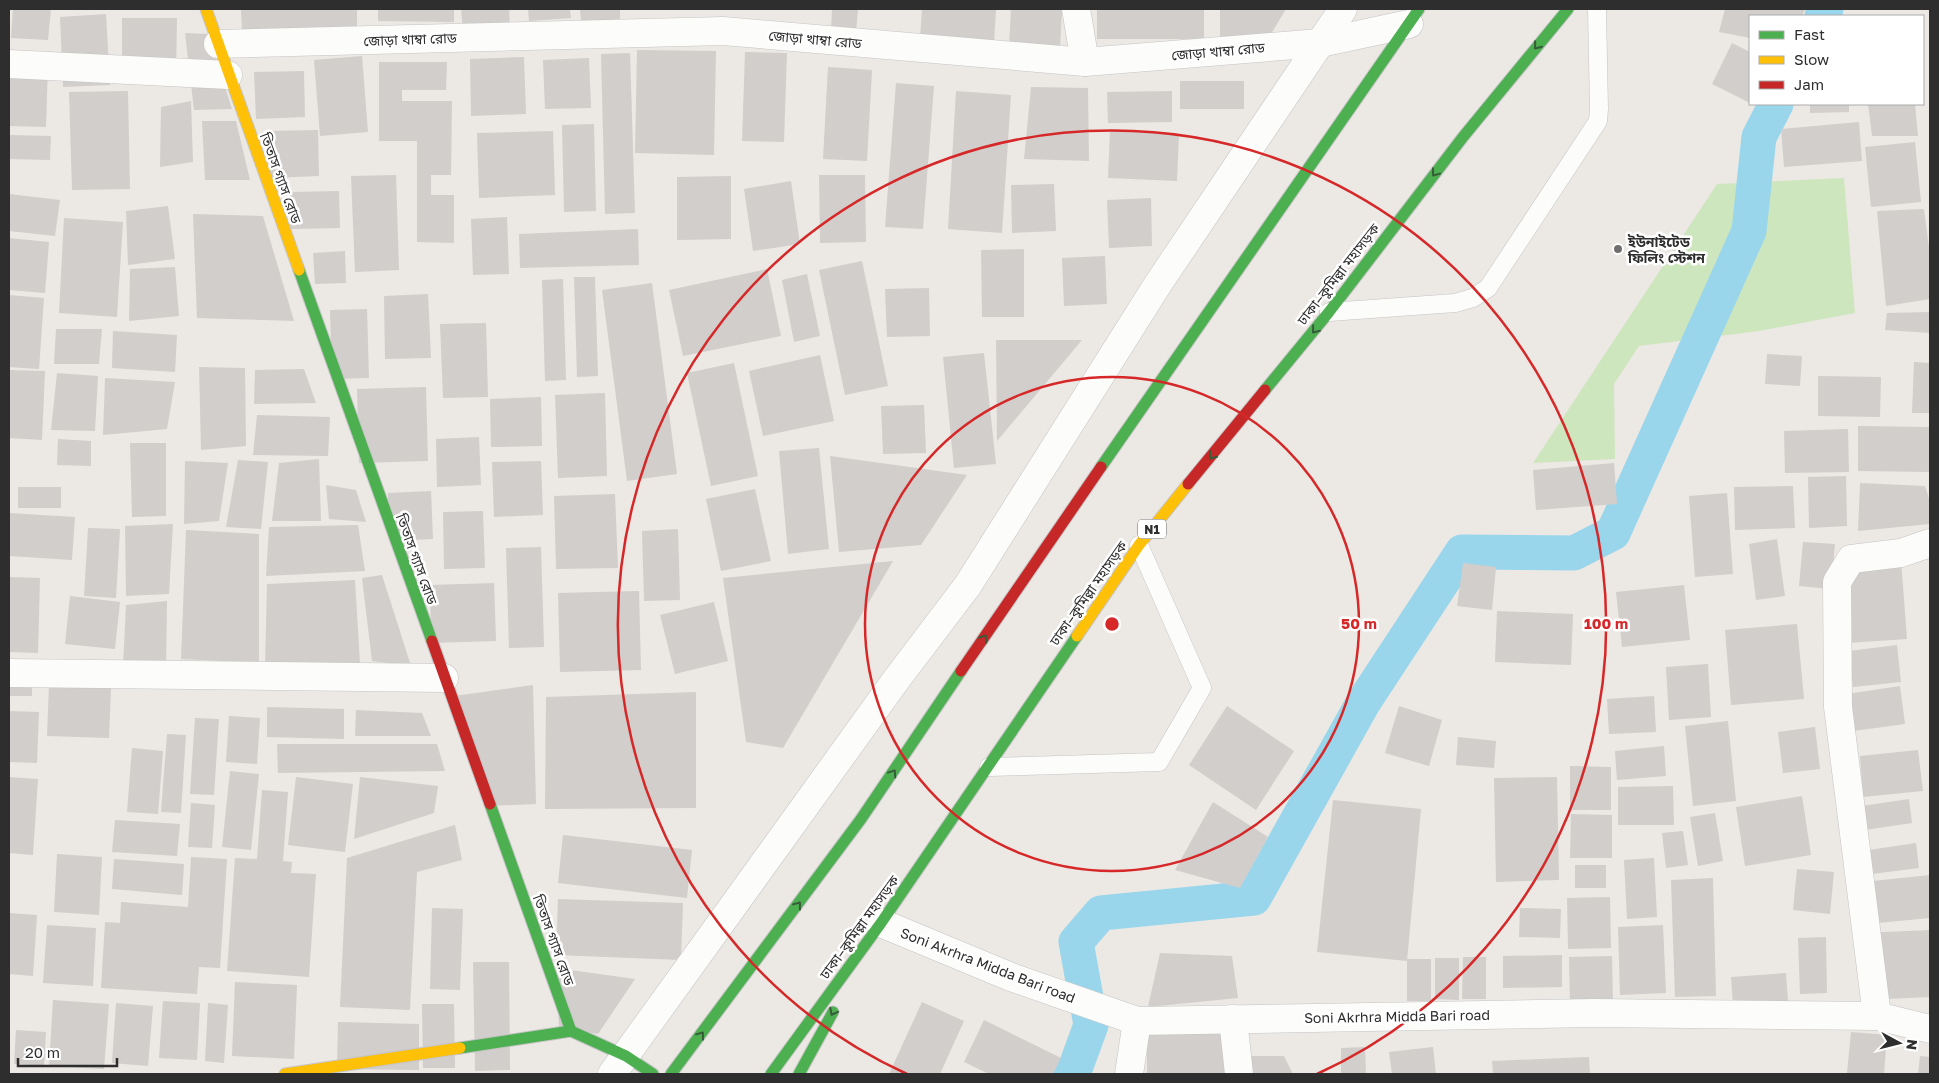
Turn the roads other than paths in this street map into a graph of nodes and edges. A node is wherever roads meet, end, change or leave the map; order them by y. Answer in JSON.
{"nodes":[{"id":1,"x":206,"y":9,"type":"edge"},
{"id":2,"x":1076,"y":9,"type":"edge"},
{"id":3,"x":1343,"y":9,"type":"edge"},
{"id":4,"x":1568,"y":9,"type":"edge"},
{"id":5,"x":1597,"y":9,"type":"edge"},
{"id":6,"x":1414,"y":16,"type":"edge"},
{"id":7,"x":1320,"y":43,"type":"junction"},
{"id":8,"x":218,"y":44,"type":"junction"},
{"id":9,"x":1085,"y":62,"type":"junction"},
{"id":10,"x":9,"y":64,"type":"edge"},
{"id":11,"x":228,"y":75,"type":"junction"},
{"id":12,"x":1329,"y":312,"type":"junction"},
{"id":13,"x":1930,"y":543,"type":"edge"},
{"id":14,"x":1139,"y":545,"type":"junction"},
{"id":15,"x":9,"y":673,"type":"edge"},
{"id":16,"x":444,"y":678,"type":"junction"},
{"id":17,"x":989,"y":767,"type":"junction"},
{"id":18,"x":881,"y":923,"type":"junction"},
{"id":19,"x":1877,"y":1016,"type":"junction"},
{"id":20,"x":1233,"y":1018,"type":"junction"},
{"id":21,"x":1135,"y":1021,"type":"junction"},
{"id":22,"x":1930,"y":1029,"type":"edge"},
{"id":23,"x":571,"y":1031,"type":"junction"},
{"id":24,"x":619,"y":1065,"type":"edge"},
{"id":25,"x":285,"y":1074,"type":"edge"},
{"id":26,"x":653,"y":1074,"type":"edge"},
{"id":27,"x":671,"y":1074,"type":"edge"},
{"id":28,"x":771,"y":1074,"type":"edge"},
{"id":29,"x":799,"y":1074,"type":"edge"},
{"id":30,"x":1129,"y":1074,"type":"edge"},
{"id":31,"x":1239,"y":1074,"type":"edge"}],
"edges":[{"from":1,"to":8,"type":"main road","name":"তিতাস গ্যাস রোড"},
{"from":2,"to":9,"type":"street"},
{"from":3,"to":7,"type":"street"},
{"from":4,"to":12,"type":"main road","name":"ঢাকা–কুমিল্লা মহাসড়ক","number":"N1","one_way":true},
{"from":5,"to":12,"type":"lane"},
{"from":6,"to":7,"type":"street","name":"জোড়া খাম্বা রোড"},
{"from":27,"to":6,"type":"main road","one_way":true},
{"from":7,"to":9,"type":"street","name":"জোড়া খাম্বা রোড"},
{"from":7,"to":24,"type":"street"},
{"from":8,"to":9,"type":"street","name":"জোড়া খাম্বা রোড"},
{"from":8,"to":11,"type":"main road","name":"তিতাস গ্যাস রোড"},
{"from":10,"to":11,"type":"street"},
{"from":11,"to":16,"type":"main road","name":"তিতাস গ্যাস রোড"},
{"from":12,"to":14,"type":"main road","name":"ঢাকা–কুমিল্লা মহাসড়ক","number":"N1","one_way":true},
{"from":13,"to":19,"type":"street"},
{"from":14,"to":17,"type":"main road","name":"ঢাকা–কুমিল্লা মহাসড়ক","number":"N1"},
{"from":14,"to":17,"type":"lane"},
{"from":15,"to":16,"type":"street"},
{"from":16,"to":23,"type":"main road","name":"তিতাস গ্যাস রোড"},
{"from":17,"to":18,"type":"main road","name":"ঢাকা–কুমিল্লা মহাসড়ক","number":"N1"},
{"from":18,"to":21,"type":"street","name":"Soni Akrhra Midda Bari road"},
{"from":18,"to":28,"type":"main road","name":"ঢাকা–কুমিল্লা মহাসড়ক","number":"N1"},
{"from":18,"to":29,"type":"main road","one_way":true},
{"from":19,"to":20,"type":"street","name":"Soni Akrhra Midda Bari road"},
{"from":19,"to":22,"type":"street","name":"Soni Akrhra Midda Bari road"},
{"from":20,"to":21,"type":"street","name":"Soni Akrhra Midda Bari road"},
{"from":20,"to":31,"type":"street"},
{"from":21,"to":30,"type":"street"},
{"from":23,"to":24,"type":"main road"},
{"from":23,"to":25,"type":"main road"},
{"from":24,"to":26,"type":"main road"}]}
